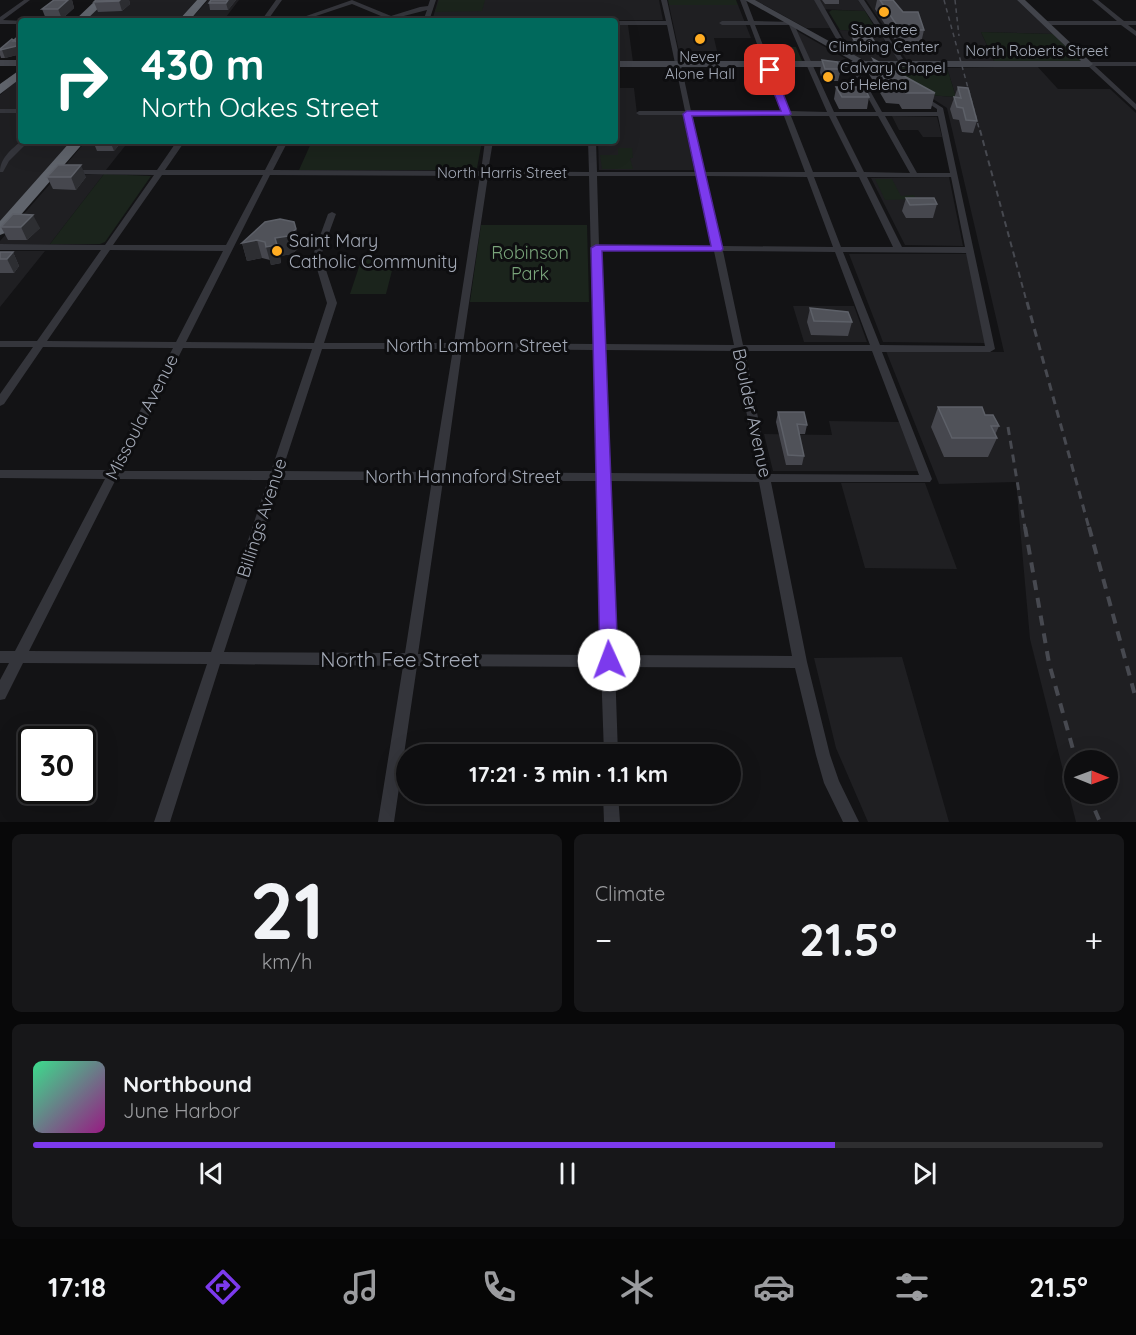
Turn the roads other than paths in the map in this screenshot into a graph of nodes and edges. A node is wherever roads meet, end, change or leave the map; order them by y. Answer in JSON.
{"nodes":[{"id":1,"x":27,"y":0,"type":"edge"},
{"id":2,"x":102,"y":0,"type":"edge"},
{"id":3,"x":202,"y":0,"type":"edge"},
{"id":4,"x":279,"y":0,"type":"edge"},
{"id":5,"x":433,"y":0,"type":"edge"},
{"id":6,"x":664,"y":0,"type":"edge"},
{"id":7,"x":742,"y":0,"type":"edge"},
{"id":8,"x":749,"y":0,"type":"edge"},
{"id":9,"x":817,"y":0,"type":"edge"},
{"id":10,"x":861,"y":0,"type":"edge"},
{"id":11,"x":1021,"y":0,"type":"edge"},
{"id":12,"x":1095,"y":0,"type":"edge"},
{"id":13,"x":431,"y":8,"type":"junction"},
{"id":14,"x":82,"y":18,"type":"edge"},
{"id":15,"x":186,"y":18,"type":"edge"},
{"id":16,"x":266,"y":18,"type":"edge"},
{"id":17,"x":304,"y":18,"type":"edge"},
{"id":18,"x":390,"y":18,"type":"joint"},
{"id":19,"x":427,"y":18,"type":"edge"},
{"id":20,"x":0,"y":21,"type":"edge"},
{"id":21,"x":18,"y":22,"type":"edge"},
{"id":22,"x":618,"y":23,"type":"edge"},
{"id":23,"x":669,"y":23,"type":"junction"},
{"id":24,"x":722,"y":23,"type":"dead end"},
{"id":25,"x":752,"y":23,"type":"junction"},
{"id":26,"x":790,"y":23,"type":"junction"},
{"id":27,"x":1045,"y":23,"type":"junction"},
{"id":28,"x":1123,"y":23,"type":"junction"},
{"id":29,"x":1136,"y":23,"type":"edge"},
{"id":30,"x":1136,"y":34,"type":"edge"},
{"id":31,"x":851,"y":60,"type":"junction"},
{"id":32,"x":0,"y":63,"type":"edge"},
{"id":33,"x":18,"y":63,"type":"edge"},
{"id":34,"x":618,"y":64,"type":"edge"},
{"id":35,"x":677,"y":64,"type":"junction"},
{"id":36,"x":767,"y":64,"type":"junction"},
{"id":37,"x":808,"y":64,"type":"junction"},
{"id":38,"x":864,"y":64,"type":"junction"},
{"id":39,"x":904,"y":64,"type":"junction"},
{"id":40,"x":1089,"y":64,"type":"junction"},
{"id":41,"x":1136,"y":64,"type":"edge"},
{"id":42,"x":874,"y":70,"type":"edge"},
{"id":43,"x":18,"y":75,"type":"edge"},
{"id":44,"x":0,"y":90,"type":"edge"},
{"id":45,"x":913,"y":92,"type":"edge"},
{"id":46,"x":1136,"y":108,"type":"edge"},
{"id":47,"x":0,"y":112,"type":"edge"},
{"id":48,"x":18,"y":112,"type":"edge"},
{"id":49,"x":639,"y":113,"type":"dead end"},
{"id":50,"x":687,"y":114,"type":"junction"},
{"id":51,"x":786,"y":114,"type":"junction"},
{"id":52,"x":832,"y":114,"type":"junction"},
{"id":53,"x":881,"y":114,"type":"junction"},
{"id":54,"x":941,"y":114,"type":"junction"},
{"id":55,"x":22,"y":144,"type":"edge"},
{"id":56,"x":75,"y":144,"type":"edge"},
{"id":57,"x":179,"y":144,"type":"edge"},
{"id":58,"x":282,"y":144,"type":"edge"},
{"id":59,"x":489,"y":144,"type":"edge"},
{"id":60,"x":592,"y":144,"type":"edge"},
{"id":61,"x":0,"y":170,"type":"edge"},
{"id":62,"x":50,"y":172,"type":"junction"},
{"id":63,"x":159,"y":172,"type":"junction"},
{"id":64,"x":268,"y":173,"type":"junction"},
{"id":65,"x":484,"y":173,"type":"junction"},
{"id":66,"x":593,"y":174,"type":"junction"},
{"id":67,"x":701,"y":174,"type":"junction"},
{"id":68,"x":809,"y":174,"type":"junction"},
{"id":69,"x":862,"y":174,"type":"junction"},
{"id":70,"x":915,"y":175,"type":"junction"},
{"id":71,"x":954,"y":175,"type":"junction"},
{"id":72,"x":332,"y":214,"type":"dead end"},
{"id":73,"x":0,"y":230,"type":"edge"},
{"id":74,"x":0,"y":247,"type":"edge"},
{"id":75,"x":106,"y":248,"type":"junction"},
{"id":76,"x":229,"y":248,"type":"junction"},
{"id":77,"x":596,"y":248,"type":"junction"},
{"id":78,"x":717,"y":249,"type":"junction"},
{"id":79,"x":839,"y":250,"type":"junction"},
{"id":80,"x":899,"y":250,"type":"junction"},
{"id":81,"x":970,"y":250,"type":"junction"},
{"id":82,"x":0,"y":344,"type":"edge"},
{"id":83,"x":39,"y":345,"type":"junction"},
{"id":84,"x":179,"y":345,"type":"junction"},
{"id":85,"x":318,"y":346,"type":"junction"},
{"id":86,"x":458,"y":346,"type":"junction"},
{"id":87,"x":598,"y":346,"type":"junction"},
{"id":88,"x":738,"y":347,"type":"junction"},
{"id":89,"x":876,"y":348,"type":"junction"},
{"id":90,"x":0,"y":402,"type":"edge"},
{"id":91,"x":0,"y":474,"type":"edge"},
{"id":92,"x":112,"y":475,"type":"junction"},
{"id":93,"x":276,"y":476,"type":"junction"},
{"id":94,"x":440,"y":477,"type":"junction"},
{"id":95,"x":602,"y":477,"type":"junction"},
{"id":96,"x":765,"y":478,"type":"junction"},
{"id":97,"x":0,"y":657,"type":"edge"},
{"id":98,"x":19,"y":657,"type":"junction"},
{"id":99,"x":214,"y":659,"type":"junction"},
{"id":100,"x":410,"y":660,"type":"junction"},
{"id":101,"x":609,"y":660,"type":"junction"},
{"id":102,"x":800,"y":662,"type":"junction"},
{"id":103,"x":0,"y":694,"type":"edge"},
{"id":104,"x":610,"y":744,"type":"edge"},
{"id":105,"x":611,"y":804,"type":"edge"},
{"id":106,"x":162,"y":822,"type":"edge"},
{"id":107,"x":386,"y":822,"type":"edge"},
{"id":108,"x":612,"y":822,"type":"edge"},
{"id":109,"x":851,"y":822,"type":"edge"}],
"edges":[{"from":1,"to":20,"type":"street"},
{"from":2,"to":14,"type":"highway"},
{"from":3,"to":15,"type":"highway"},
{"from":4,"to":16,"type":"street"},
{"from":5,"to":13,"type":"street"},
{"from":6,"to":23,"type":"street","name":"Boulder Avenue"},
{"from":7,"to":25,"type":"street"},
{"from":8,"to":26,"type":"street"},
{"from":9,"to":31,"type":"street"},
{"from":10,"to":39,"type":"street"},
{"from":11,"to":27,"type":"street"},
{"from":12,"to":28,"type":"street"},
{"from":13,"to":18,"type":"street"},
{"from":13,"to":19,"type":"street"},
{"from":17,"to":18,"type":"street"},
{"from":20,"to":21,"type":"street"},
{"from":22,"to":23,"type":"street"},
{"from":23,"to":35,"type":"street","name":"Boulder Avenue"},
{"from":24,"to":25,"type":"street"},
{"from":25,"to":26,"type":"street"},
{"from":25,"to":36,"type":"street"},
{"from":26,"to":31,"type":"street"},
{"from":26,"to":37,"type":"street"},
{"from":27,"to":28,"type":"street"},
{"from":27,"to":40,"type":"street"},
{"from":28,"to":29,"type":"street"},
{"from":28,"to":30,"type":"street"},
{"from":31,"to":37,"type":"street","name":"North Roberts Street"},
{"from":31,"to":38,"type":"street","name":"North Roberts Street"},
{"from":31,"to":53,"type":"street"},
{"from":32,"to":33,"type":"street"},
{"from":34,"to":35,"type":"street","name":"North Roberts Street"},
{"from":35,"to":36,"type":"street","name":"North Roberts Street"},
{"from":35,"to":50,"type":"street","name":"Boulder Avenue"},
{"from":36,"to":37,"type":"street","name":"North Roberts Street"},
{"from":36,"to":51,"type":"street"},
{"from":37,"to":52,"type":"street"},
{"from":38,"to":39,"type":"street","name":"North Roberts Street"},
{"from":38,"to":42,"type":"street"},
{"from":39,"to":40,"type":"street","name":"North Roberts Street"},
{"from":40,"to":41,"type":"street","name":"North Roberts Street"},
{"from":40,"to":46,"type":"street"},
{"from":43,"to":44,"type":"highway"},
{"from":45,"to":54,"type":"street"},
{"from":47,"to":48,"type":"street"},
{"from":49,"to":50,"type":"street"},
{"from":50,"to":51,"type":"street"},
{"from":50,"to":67,"type":"street","name":"Boulder Avenue"},
{"from":51,"to":52,"type":"street"},
{"from":51,"to":68,"type":"street"},
{"from":52,"to":53,"type":"street"},
{"from":52,"to":69,"type":"street"},
{"from":53,"to":54,"type":"street"},
{"from":53,"to":70,"type":"street"},
{"from":54,"to":71,"type":"street"},
{"from":55,"to":61,"type":"street"},
{"from":56,"to":62,"type":"highway"},
{"from":57,"to":63,"type":"street"},
{"from":58,"to":64,"type":"street","name":"Missoula Avenue"},
{"from":59,"to":65,"type":"street"},
{"from":60,"to":66,"type":"street"},
{"from":62,"to":63,"type":"street","name":"North Harris Street"},
{"from":62,"to":73,"type":"highway"},
{"from":63,"to":64,"type":"street","name":"North Harris Street"},
{"from":63,"to":75,"type":"street"},
{"from":64,"to":65,"type":"street","name":"North Harris Street"},
{"from":64,"to":76,"type":"street","name":"Missoula Avenue"},
{"from":65,"to":66,"type":"street","name":"North Harris Street"},
{"from":65,"to":86,"type":"street"},
{"from":66,"to":67,"type":"street","name":"North Harris Street"},
{"from":66,"to":77,"type":"street"},
{"from":67,"to":68,"type":"street","name":"North Harris Street"},
{"from":67,"to":78,"type":"street","name":"Boulder Avenue"},
{"from":68,"to":69,"type":"street","name":"North Harris Street"},
{"from":68,"to":79,"type":"street"},
{"from":69,"to":70,"type":"street","name":"North Harris Street"},
{"from":69,"to":80,"type":"street"},
{"from":70,"to":71,"type":"street","name":"North Harris Street"},
{"from":71,"to":81,"type":"street"},
{"from":72,"to":85,"type":"street","name":"Billings Avenue"},
{"from":74,"to":75,"type":"street"},
{"from":75,"to":76,"type":"street"},
{"from":75,"to":83,"type":"street"},
{"from":76,"to":84,"type":"street","name":"Missoula Avenue"},
{"from":77,"to":78,"type":"street"},
{"from":77,"to":87,"type":"street"},
{"from":78,"to":79,"type":"street"},
{"from":78,"to":88,"type":"street","name":"Boulder Avenue"},
{"from":79,"to":80,"type":"street"},
{"from":79,"to":89,"type":"street"},
{"from":80,"to":81,"type":"street"},
{"from":81,"to":89,"type":"street","name":"North Lamborn Street"},
{"from":82,"to":83,"type":"street","name":"North Lamborn Street"},
{"from":83,"to":84,"type":"street","name":"North Lamborn Street"},
{"from":83,"to":90,"type":"street"},
{"from":84,"to":85,"type":"street","name":"North Lamborn Street"},
{"from":84,"to":92,"type":"street","name":"Missoula Avenue"},
{"from":85,"to":86,"type":"street","name":"North Lamborn Street"},
{"from":85,"to":93,"type":"street","name":"Billings Avenue"},
{"from":86,"to":87,"type":"street","name":"North Lamborn Street"},
{"from":86,"to":94,"type":"street"},
{"from":87,"to":88,"type":"street","name":"North Lamborn Street"},
{"from":87,"to":95,"type":"street"},
{"from":88,"to":89,"type":"street","name":"North Lamborn Street"},
{"from":88,"to":96,"type":"street","name":"Boulder Avenue"},
{"from":89,"to":96,"type":"street","name":"North Hannaford Street"},
{"from":91,"to":92,"type":"street","name":"North Hannaford Street"},
{"from":92,"to":93,"type":"street","name":"North Hannaford Street"},
{"from":92,"to":98,"type":"street","name":"Missoula Avenue"},
{"from":93,"to":94,"type":"street","name":"North Hannaford Street"},
{"from":93,"to":99,"type":"street","name":"Billings Avenue"},
{"from":94,"to":95,"type":"street","name":"North Hannaford Street"},
{"from":94,"to":100,"type":"street"},
{"from":95,"to":96,"type":"street","name":"North Hannaford Street"},
{"from":95,"to":101,"type":"street"},
{"from":96,"to":102,"type":"street","name":"Boulder Avenue"},
{"from":97,"to":98,"type":"street","name":"North Fee Street"},
{"from":98,"to":99,"type":"street","name":"North Fee Street"},
{"from":98,"to":103,"type":"street","name":"Missoula Avenue"},
{"from":99,"to":100,"type":"street","name":"North Fee Street"},
{"from":99,"to":106,"type":"street","name":"Billings Avenue"},
{"from":100,"to":101,"type":"street","name":"North Fee Street"},
{"from":100,"to":107,"type":"street"},
{"from":101,"to":102,"type":"street","name":"North Fee Street"},
{"from":101,"to":104,"type":"street"},
{"from":102,"to":109,"type":"street","name":"Boulder Avenue"},
{"from":105,"to":108,"type":"street"}]}
